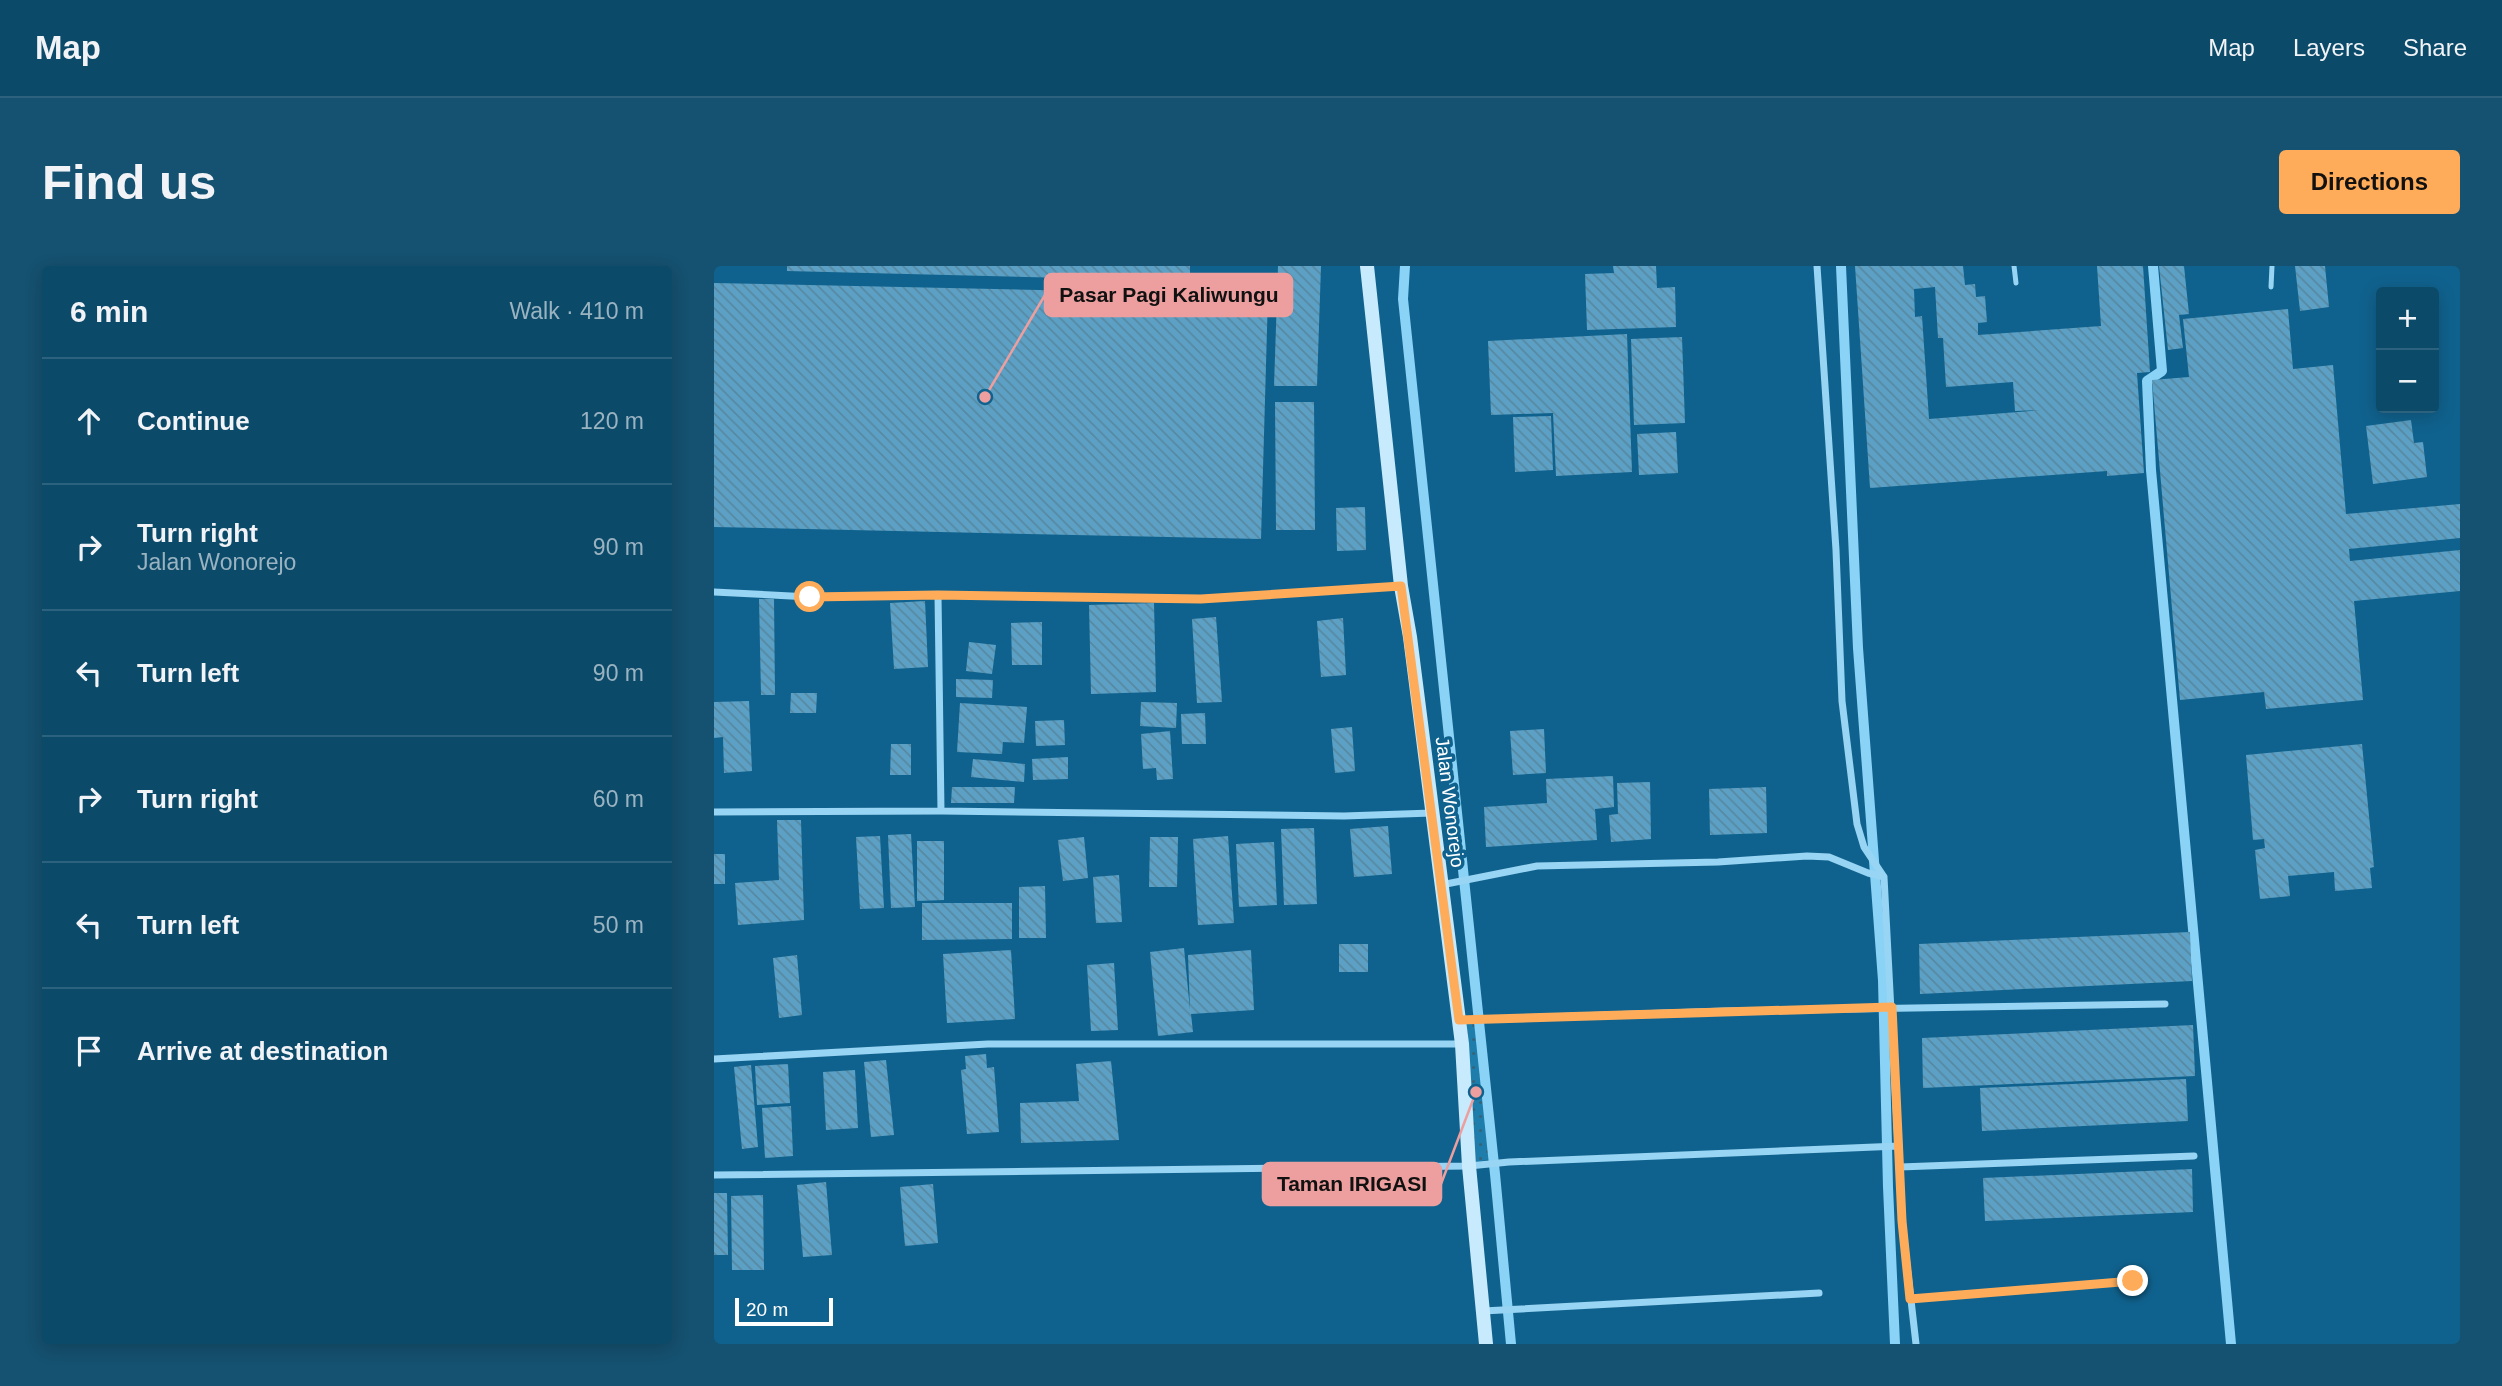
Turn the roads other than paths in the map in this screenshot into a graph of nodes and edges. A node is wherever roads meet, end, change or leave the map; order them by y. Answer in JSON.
{"nodes":[{"id":1,"x":1367,"y":266,"type":"edge"},
{"id":2,"x":1817,"y":266,"type":"edge"},
{"id":3,"x":2014,"y":266,"type":"edge"},
{"id":4,"x":2272,"y":266,"type":"edge"},
{"id":5,"x":2016,"y":283,"type":"dead end"},
{"id":6,"x":2271,"y":287,"type":"dead end"},
{"id":7,"x":1401,"y":586,"type":"junction"},
{"id":8,"x":714,"y":592,"type":"edge"},
{"id":9,"x":938,"y":595,"type":"junction"},
{"id":10,"x":941,"y":811,"type":"junction"},
{"id":11,"x":714,"y":812,"type":"edge"},
{"id":12,"x":1432,"y":813,"type":"junction"},
{"id":13,"x":1881,"y":874,"type":"junction"},
{"id":14,"x":1447,"y":884,"type":"junction"},
{"id":15,"x":2165,"y":1004,"type":"dead end"},
{"id":16,"x":1887,"y":1007,"type":"junction"},
{"id":17,"x":1459,"y":1020,"type":"junction"},
{"id":18,"x":1462,"y":1044,"type":"junction"},
{"id":19,"x":714,"y":1059,"type":"edge"},
{"id":20,"x":1897,"y":1146,"type":"junction"},
{"id":21,"x":2194,"y":1156,"type":"dead end"},
{"id":22,"x":1469,"y":1166,"type":"junction"},
{"id":23,"x":1900,"y":1167,"type":"junction"},
{"id":24,"x":714,"y":1175,"type":"edge"},
{"id":25,"x":2133,"y":1281,"type":"dead end"},
{"id":26,"x":1819,"y":1293,"type":"dead end"},
{"id":27,"x":1910,"y":1299,"type":"junction"},
{"id":28,"x":1483,"y":1311,"type":"junction"},
{"id":29,"x":1486,"y":1344,"type":"edge"},
{"id":30,"x":1916,"y":1344,"type":"edge"}],
"edges":[{"from":1,"to":7,"type":"street","name":"Jalan Wonorejo"},
{"from":2,"to":13,"type":"street"},
{"from":3,"to":5,"type":"lane"},
{"from":4,"to":6,"type":"lane"},
{"from":7,"to":9,"type":"street"},
{"from":7,"to":12,"type":"street","name":"Jalan Wonorejo"},
{"from":8,"to":9,"type":"street"},
{"from":9,"to":10,"type":"street"},
{"from":10,"to":11,"type":"street"},
{"from":10,"to":12,"type":"street"},
{"from":12,"to":14,"type":"street","name":"Jalan Wonorejo"},
{"from":13,"to":14,"type":"street"},
{"from":13,"to":16,"type":"street"},
{"from":14,"to":17,"type":"street","name":"Jalan Wonorejo"},
{"from":15,"to":16,"type":"street"},
{"from":16,"to":17,"type":"street"},
{"from":16,"to":20,"type":"street"},
{"from":17,"to":18,"type":"street","name":"Jalan Wonorejo"},
{"from":18,"to":19,"type":"street"},
{"from":18,"to":22,"type":"street","name":"Jalan Wonorejo"},
{"from":20,"to":22,"type":"street"},
{"from":20,"to":23,"type":"street"},
{"from":21,"to":23,"type":"street"},
{"from":22,"to":24,"type":"street"},
{"from":22,"to":28,"type":"street","name":"Jalan Wonorejo"},
{"from":23,"to":27,"type":"street"},
{"from":25,"to":27,"type":"street"},
{"from":26,"to":28,"type":"street"},
{"from":27,"to":30,"type":"street"},
{"from":28,"to":29,"type":"street","name":"Jalan Wonorejo"}]}
